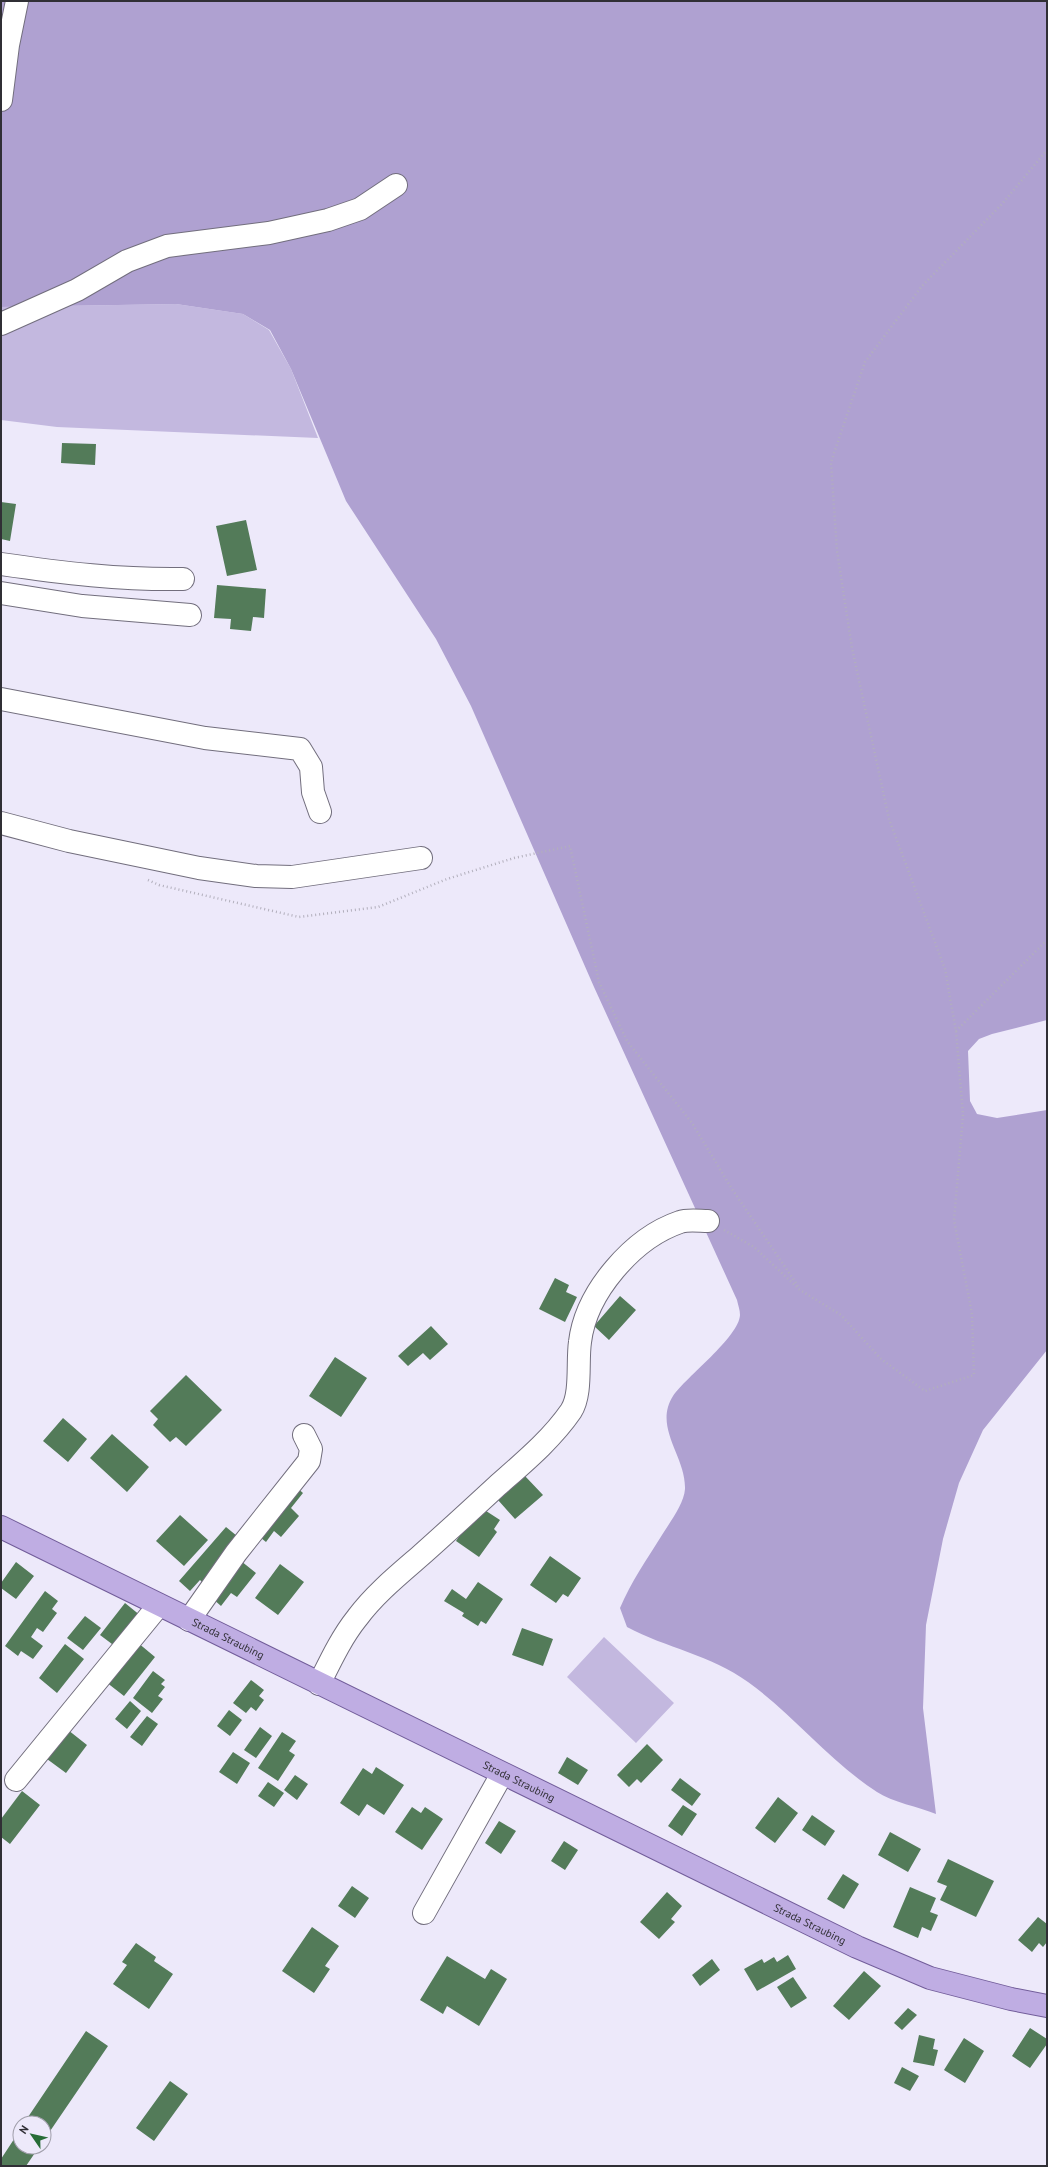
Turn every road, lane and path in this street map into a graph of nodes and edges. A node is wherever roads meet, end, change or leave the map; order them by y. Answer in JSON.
{"nodes":[{"id":1,"x":17,"y":1,"type":"edge"},
{"id":2,"x":1,"y":100,"type":"edge"},
{"id":3,"x":1047,"y":150,"type":"edge"},
{"id":4,"x":396,"y":185,"type":"dead end"},
{"id":5,"x":1,"y":324,"type":"edge"},
{"id":6,"x":1,"y":564,"type":"edge"},
{"id":7,"x":183,"y":580,"type":"dead end"},
{"id":8,"x":1,"y":593,"type":"edge"},
{"id":9,"x":190,"y":615,"type":"dead end"},
{"id":10,"x":1,"y":699,"type":"edge"},
{"id":11,"x":320,"y":812,"type":"dead end"},
{"id":12,"x":1,"y":823,"type":"edge"},
{"id":13,"x":421,"y":858,"type":"dead end"},
{"id":14,"x":145,"y":878,"type":"dead end"},
{"id":15,"x":1047,"y":940,"type":"edge"},
{"id":16,"x":956,"y":1031,"type":"junction"},
{"id":17,"x":708,"y":1221,"type":"joint"},
{"id":18,"x":800,"y":1290,"type":"junction"},
{"id":19,"x":304,"y":1435,"type":"dead end"},
{"id":20,"x":1,"y":1527,"type":"edge"},
{"id":21,"x":159,"y":1606,"type":"junction"},
{"id":22,"x":189,"y":1620,"type":"junction"},
{"id":23,"x":319,"y":1684,"type":"junction"},
{"id":24,"x":502,"y":1774,"type":"junction"},
{"id":25,"x":16,"y":1780,"type":"dead end"},
{"id":26,"x":424,"y":1913,"type":"dead end"},
{"id":27,"x":1047,"y":2006,"type":"edge"}],
"edges":[{"from":1,"to":2,"type":"street"},
{"from":3,"to":16,"type":"path"},
{"from":4,"to":5,"type":"street"},
{"from":6,"to":7,"type":"street"},
{"from":8,"to":9,"type":"street"},
{"from":10,"to":11,"type":"street"},
{"from":12,"to":13,"type":"street"},
{"from":14,"to":18,"type":"path"},
{"from":15,"to":16,"type":"path"},
{"from":16,"to":18,"type":"path"},
{"from":17,"to":18,"type":"path"},
{"from":17,"to":23,"type":"street"},
{"from":19,"to":22,"type":"street"},
{"from":20,"to":21,"type":"main road","name":"Strada Straubing"},
{"from":21,"to":22,"type":"main road","name":"Strada Straubing"},
{"from":21,"to":25,"type":"street"},
{"from":22,"to":23,"type":"main road","name":"Strada Straubing"},
{"from":23,"to":24,"type":"main road","name":"Strada Straubing"},
{"from":24,"to":26,"type":"street"},
{"from":24,"to":27,"type":"main road","name":"Strada Straubing"}]}
